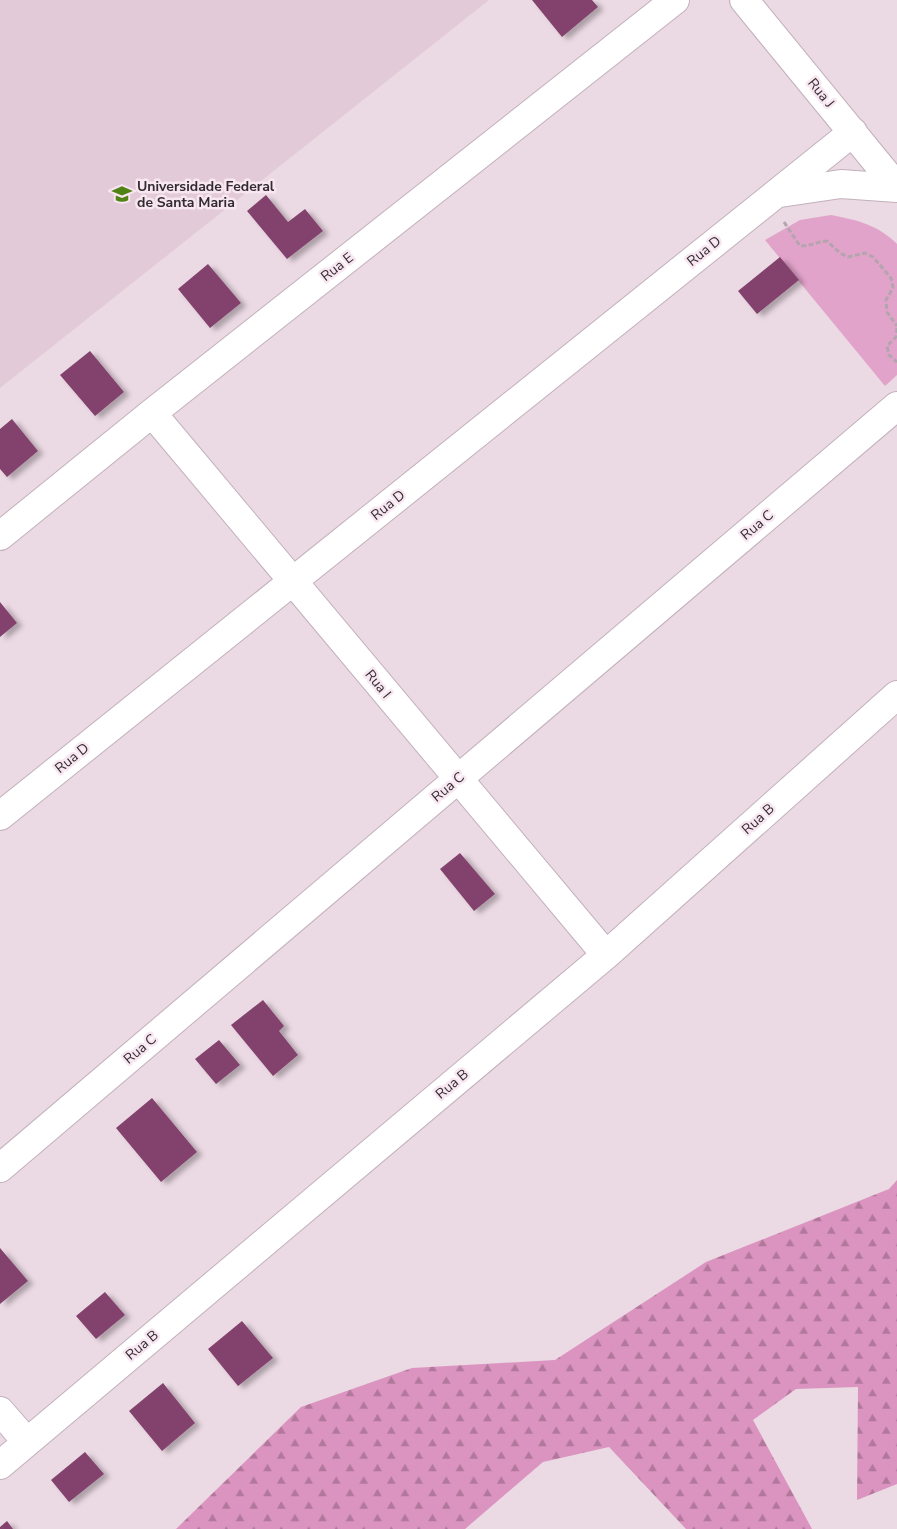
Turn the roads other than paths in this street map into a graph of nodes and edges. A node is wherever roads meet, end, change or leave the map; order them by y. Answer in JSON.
{"nodes":[{"id":1,"x":675,"y":0,"type":"edge"},
{"id":2,"x":744,"y":0,"type":"edge"},
{"id":3,"x":853,"y":132,"type":"junction"},
{"id":4,"x":897,"y":187,"type":"edge"},
{"id":5,"x":776,"y":194,"type":"junction"},
{"id":6,"x":897,"y":406,"type":"edge"},
{"id":7,"x":152,"y":413,"type":"junction"},
{"id":8,"x":0,"y":536,"type":"edge"},
{"id":9,"x":294,"y":582,"type":"junction"},
{"id":10,"x":897,"y":695,"type":"edge"},
{"id":11,"x":457,"y":780,"type":"junction"},
{"id":12,"x":0,"y":816,"type":"edge"},
{"id":13,"x":606,"y":955,"type":"junction"},
{"id":14,"x":0,"y":1168,"type":"edge"},
{"id":15,"x":0,"y":1411,"type":"edge"},
{"id":16,"x":27,"y":1442,"type":"junction"},
{"id":17,"x":0,"y":1465,"type":"edge"}],
"edges":[{"from":1,"to":7,"type":"street","name":"Rua E"},
{"from":2,"to":3,"type":"street","name":"Rua J"},
{"from":3,"to":4,"type":"street","name":"Rua J"},
{"from":3,"to":5,"type":"street","name":"Rua D"},
{"from":4,"to":5,"type":"street"},
{"from":5,"to":9,"type":"street","name":"Rua D"},
{"from":6,"to":11,"type":"street","name":"Rua C"},
{"from":7,"to":8,"type":"street","name":"Rua E"},
{"from":7,"to":9,"type":"street","name":"Rua I"},
{"from":9,"to":11,"type":"street","name":"Rua I"},
{"from":9,"to":12,"type":"street","name":"Rua D"},
{"from":10,"to":13,"type":"street","name":"Rua B"},
{"from":11,"to":13,"type":"street","name":"Rua I"},
{"from":11,"to":14,"type":"street","name":"Rua C"},
{"from":13,"to":16,"type":"street","name":"Rua B"},
{"from":15,"to":16,"type":"street"},
{"from":16,"to":17,"type":"street","name":"Rua B"}]}
